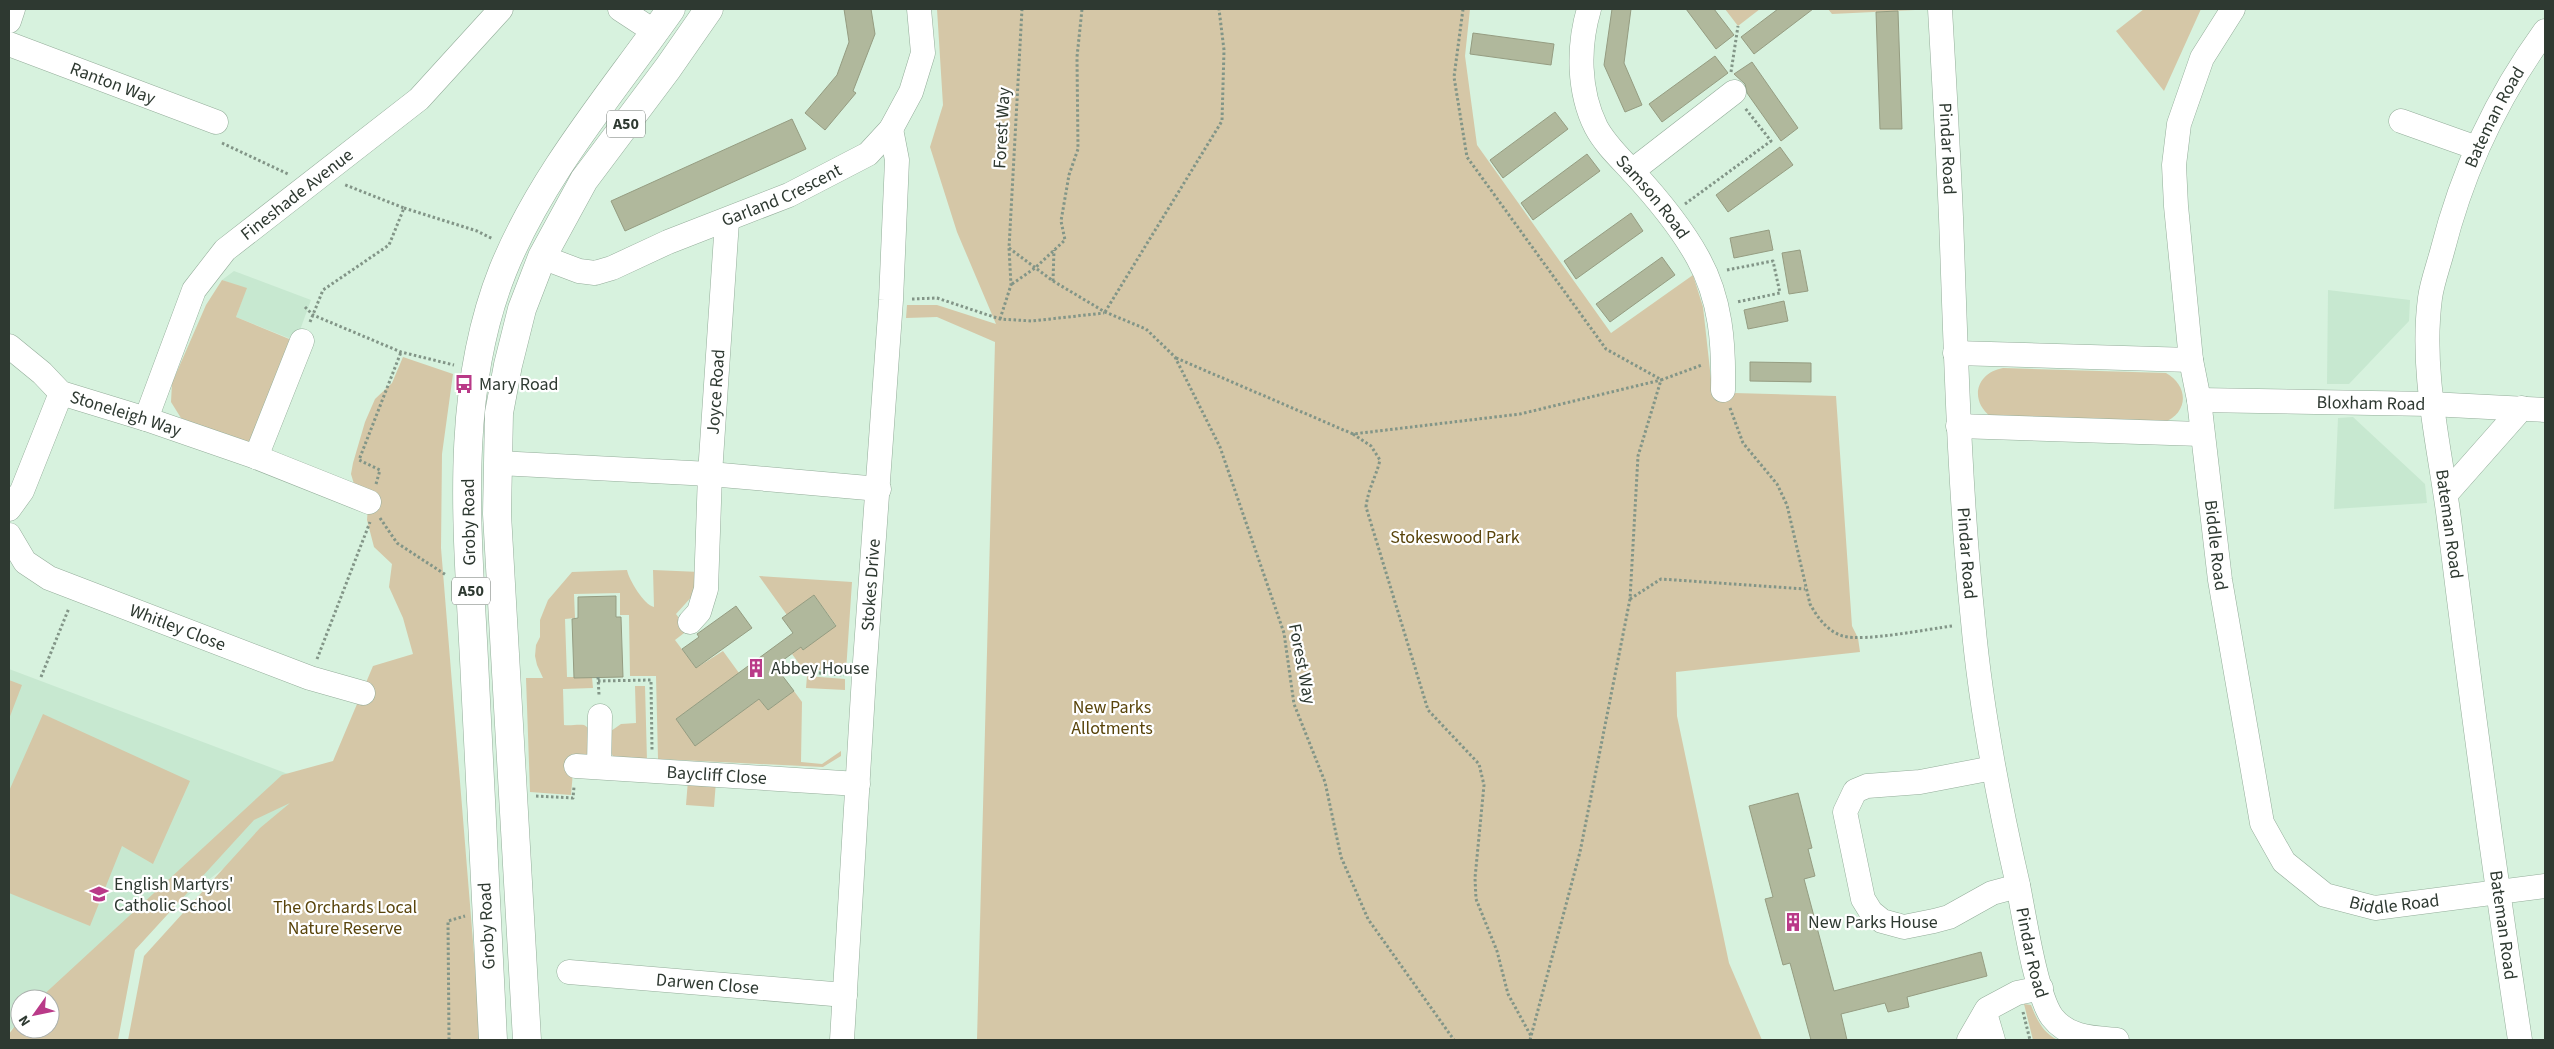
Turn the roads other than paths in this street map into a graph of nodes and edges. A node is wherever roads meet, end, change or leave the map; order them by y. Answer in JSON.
{"nodes":[{"id":1,"x":13,"y":9,"type":"edge"},
{"id":2,"x":501,"y":9,"type":"edge"},
{"id":3,"x":620,"y":9,"type":"edge"},
{"id":4,"x":671,"y":9,"type":"edge"},
{"id":5,"x":709,"y":9,"type":"edge"},
{"id":6,"x":919,"y":9,"type":"edge"},
{"id":7,"x":1589,"y":9,"type":"edge"},
{"id":8,"x":1940,"y":9,"type":"edge"},
{"id":9,"x":2233,"y":9,"type":"edge"},
{"id":10,"x":9,"y":21,"type":"edge"},
{"id":11,"x":2545,"y":31,"type":"edge"},
{"id":12,"x":649,"y":40,"type":"junction"},
{"id":13,"x":9,"y":44,"type":"edge"},
{"id":14,"x":668,"y":68,"type":"junction"},
{"id":15,"x":1734,"y":92,"type":"road end"},
{"id":16,"x":2401,"y":121,"type":"dead end"},
{"id":17,"x":216,"y":122,"type":"road end"},
{"id":18,"x":892,"y":129,"type":"junction"},
{"id":19,"x":2477,"y":148,"type":"junction"},
{"id":20,"x":1632,"y":171,"type":"junction"},
{"id":21,"x":727,"y":221,"type":"junction"},
{"id":22,"x":542,"y":257,"type":"junction"},
{"id":23,"x":302,"y":342,"type":"road end"},
{"id":24,"x":9,"y":346,"type":"edge"},
{"id":25,"x":1955,"y":353,"type":"junction"},
{"id":26,"x":2191,"y":360,"type":"junction"},
{"id":27,"x":1723,"y":390,"type":"road end"},
{"id":28,"x":61,"y":393,"type":"junction"},
{"id":29,"x":2199,"y":400,"type":"junction"},
{"id":30,"x":2430,"y":404,"type":"junction"},
{"id":31,"x":2534,"y":409,"type":"edge"},
{"id":32,"x":146,"y":418,"type":"junction"},
{"id":33,"x":1958,"y":426,"type":"junction"},
{"id":34,"x":2201,"y":434,"type":"junction"},
{"id":35,"x":256,"y":457,"type":"junction"},
{"id":36,"x":497,"y":463,"type":"junction"},
{"id":37,"x":710,"y":474,"type":"junction"},
{"id":38,"x":879,"y":488,"type":"junction"},
{"id":39,"x":2446,"y":494,"type":"junction"},
{"id":40,"x":372,"y":506,"type":"road end"},
{"id":41,"x":9,"y":509,"type":"edge"},
{"id":42,"x":9,"y":535,"type":"edge"},
{"id":43,"x":690,"y":622,"type":"dead end"},
{"id":44,"x":363,"y":694,"type":"dead end"},
{"id":45,"x":600,"y":716,"type":"dead end"},
{"id":46,"x":1993,"y":768,"type":"junction"},
{"id":47,"x":858,"y":784,"type":"junction"},
{"id":48,"x":2018,"y":886,"type":"junction"},
{"id":49,"x":2545,"y":886,"type":"edge"},
{"id":50,"x":2498,"y":893,"type":"junction"},
{"id":51,"x":568,"y":972,"type":"dead end"},
{"id":52,"x":2030,"y":991,"type":"junction"},
{"id":53,"x":846,"y":995,"type":"junction"},
{"id":54,"x":1985,"y":1013,"type":"junction"},
{"id":55,"x":493,"y":1040,"type":"edge"},
{"id":56,"x":527,"y":1040,"type":"edge"},
{"id":57,"x":842,"y":1040,"type":"edge"},
{"id":58,"x":1968,"y":1040,"type":"edge"},
{"id":59,"x":1993,"y":1040,"type":"edge"},
{"id":60,"x":2117,"y":1040,"type":"edge"},
{"id":61,"x":2520,"y":1040,"type":"edge"}],
"edges":[{"from":1,"to":10,"type":"street"},
{"from":2,"to":32,"type":"street","name":"Fineshade Avenue"},
{"from":3,"to":12,"type":"street"},
{"from":4,"to":12,"type":"main road","name":"Groby Road","number":"A50"},
{"from":5,"to":14,"type":"main road","name":"Groby Road","number":"A50"},
{"from":6,"to":18,"type":"street","name":"Garland Crescent"},
{"from":7,"to":20,"type":"street","name":"Samson Road"},
{"from":8,"to":25,"type":"street","name":"Pindar Road"},
{"from":9,"to":26,"type":"street","name":"Biddle Road"},
{"from":11,"to":19,"type":"street","name":"Bateman Road"},
{"from":12,"to":14,"type":"main road"},
{"from":12,"to":55,"type":"main road","name":"Groby Road","number":"A50"},
{"from":13,"to":17,"type":"street","name":"Ranton Way"},
{"from":14,"to":22,"type":"main road","name":"Groby Road","number":"A50"},
{"from":15,"to":20,"type":"street"},
{"from":16,"to":19,"type":"street"},
{"from":18,"to":21,"type":"street","name":"Garland Crescent"},
{"from":18,"to":38,"type":"street","name":"Stokes Drive"},
{"from":19,"to":30,"type":"street","name":"Bateman Road"},
{"from":20,"to":27,"type":"street","name":"Samson Road"},
{"from":21,"to":22,"type":"street","name":"Garland Crescent"},
{"from":21,"to":37,"type":"street","name":"Joyce Road"},
{"from":22,"to":36,"type":"main road","name":"Groby Road","number":"A50"},
{"from":23,"to":35,"type":"street"},
{"from":24,"to":28,"type":"street","name":"Stoneleigh Way"},
{"from":25,"to":26,"type":"street"},
{"from":25,"to":33,"type":"street","name":"Pindar Road"},
{"from":26,"to":29,"type":"street","name":"Biddle Road"},
{"from":28,"to":32,"type":"street","name":"Stoneleigh Way"},
{"from":28,"to":41,"type":"street"},
{"from":29,"to":30,"type":"street","name":"Bloxham Road"},
{"from":29,"to":34,"type":"street","name":"Biddle Road"},
{"from":30,"to":31,"type":"street","name":"Bloxham Road"},
{"from":30,"to":39,"type":"street","name":"Bateman Road"},
{"from":31,"to":39,"type":"street"},
{"from":32,"to":35,"type":"street","name":"Stoneleigh Way"},
{"from":33,"to":34,"type":"street"},
{"from":33,"to":46,"type":"street","name":"Pindar Road"},
{"from":34,"to":50,"type":"street","name":"Biddle Road"},
{"from":35,"to":40,"type":"street","name":"Stoneleigh Way"},
{"from":36,"to":37,"type":"street"},
{"from":36,"to":56,"type":"main road","name":"Groby Road","number":"A50"},
{"from":37,"to":38,"type":"street"},
{"from":37,"to":43,"type":"street","name":"Joyce Road"},
{"from":38,"to":47,"type":"street","name":"Stokes Drive"},
{"from":39,"to":50,"type":"street","name":"Bateman Road"},
{"from":42,"to":44,"type":"street","name":"Whitley Close"},
{"from":45,"to":47,"type":"street","name":"Baycliff Close"},
{"from":46,"to":48,"type":"street","name":"Pindar Road"},
{"from":46,"to":48,"type":"street"},
{"from":47,"to":53,"type":"street","name":"Stokes Drive"},
{"from":48,"to":52,"type":"street","name":"Pindar Road"},
{"from":49,"to":50,"type":"street","name":"Biddle Road"},
{"from":50,"to":61,"type":"street","name":"Bateman Road"},
{"from":51,"to":53,"type":"street","name":"Darwen Close"},
{"from":52,"to":54,"type":"street"},
{"from":52,"to":60,"type":"street","name":"Pindar Road"},
{"from":53,"to":57,"type":"street","name":"Stokes Drive"},
{"from":54,"to":58,"type":"street"},
{"from":54,"to":59,"type":"street"}]}
